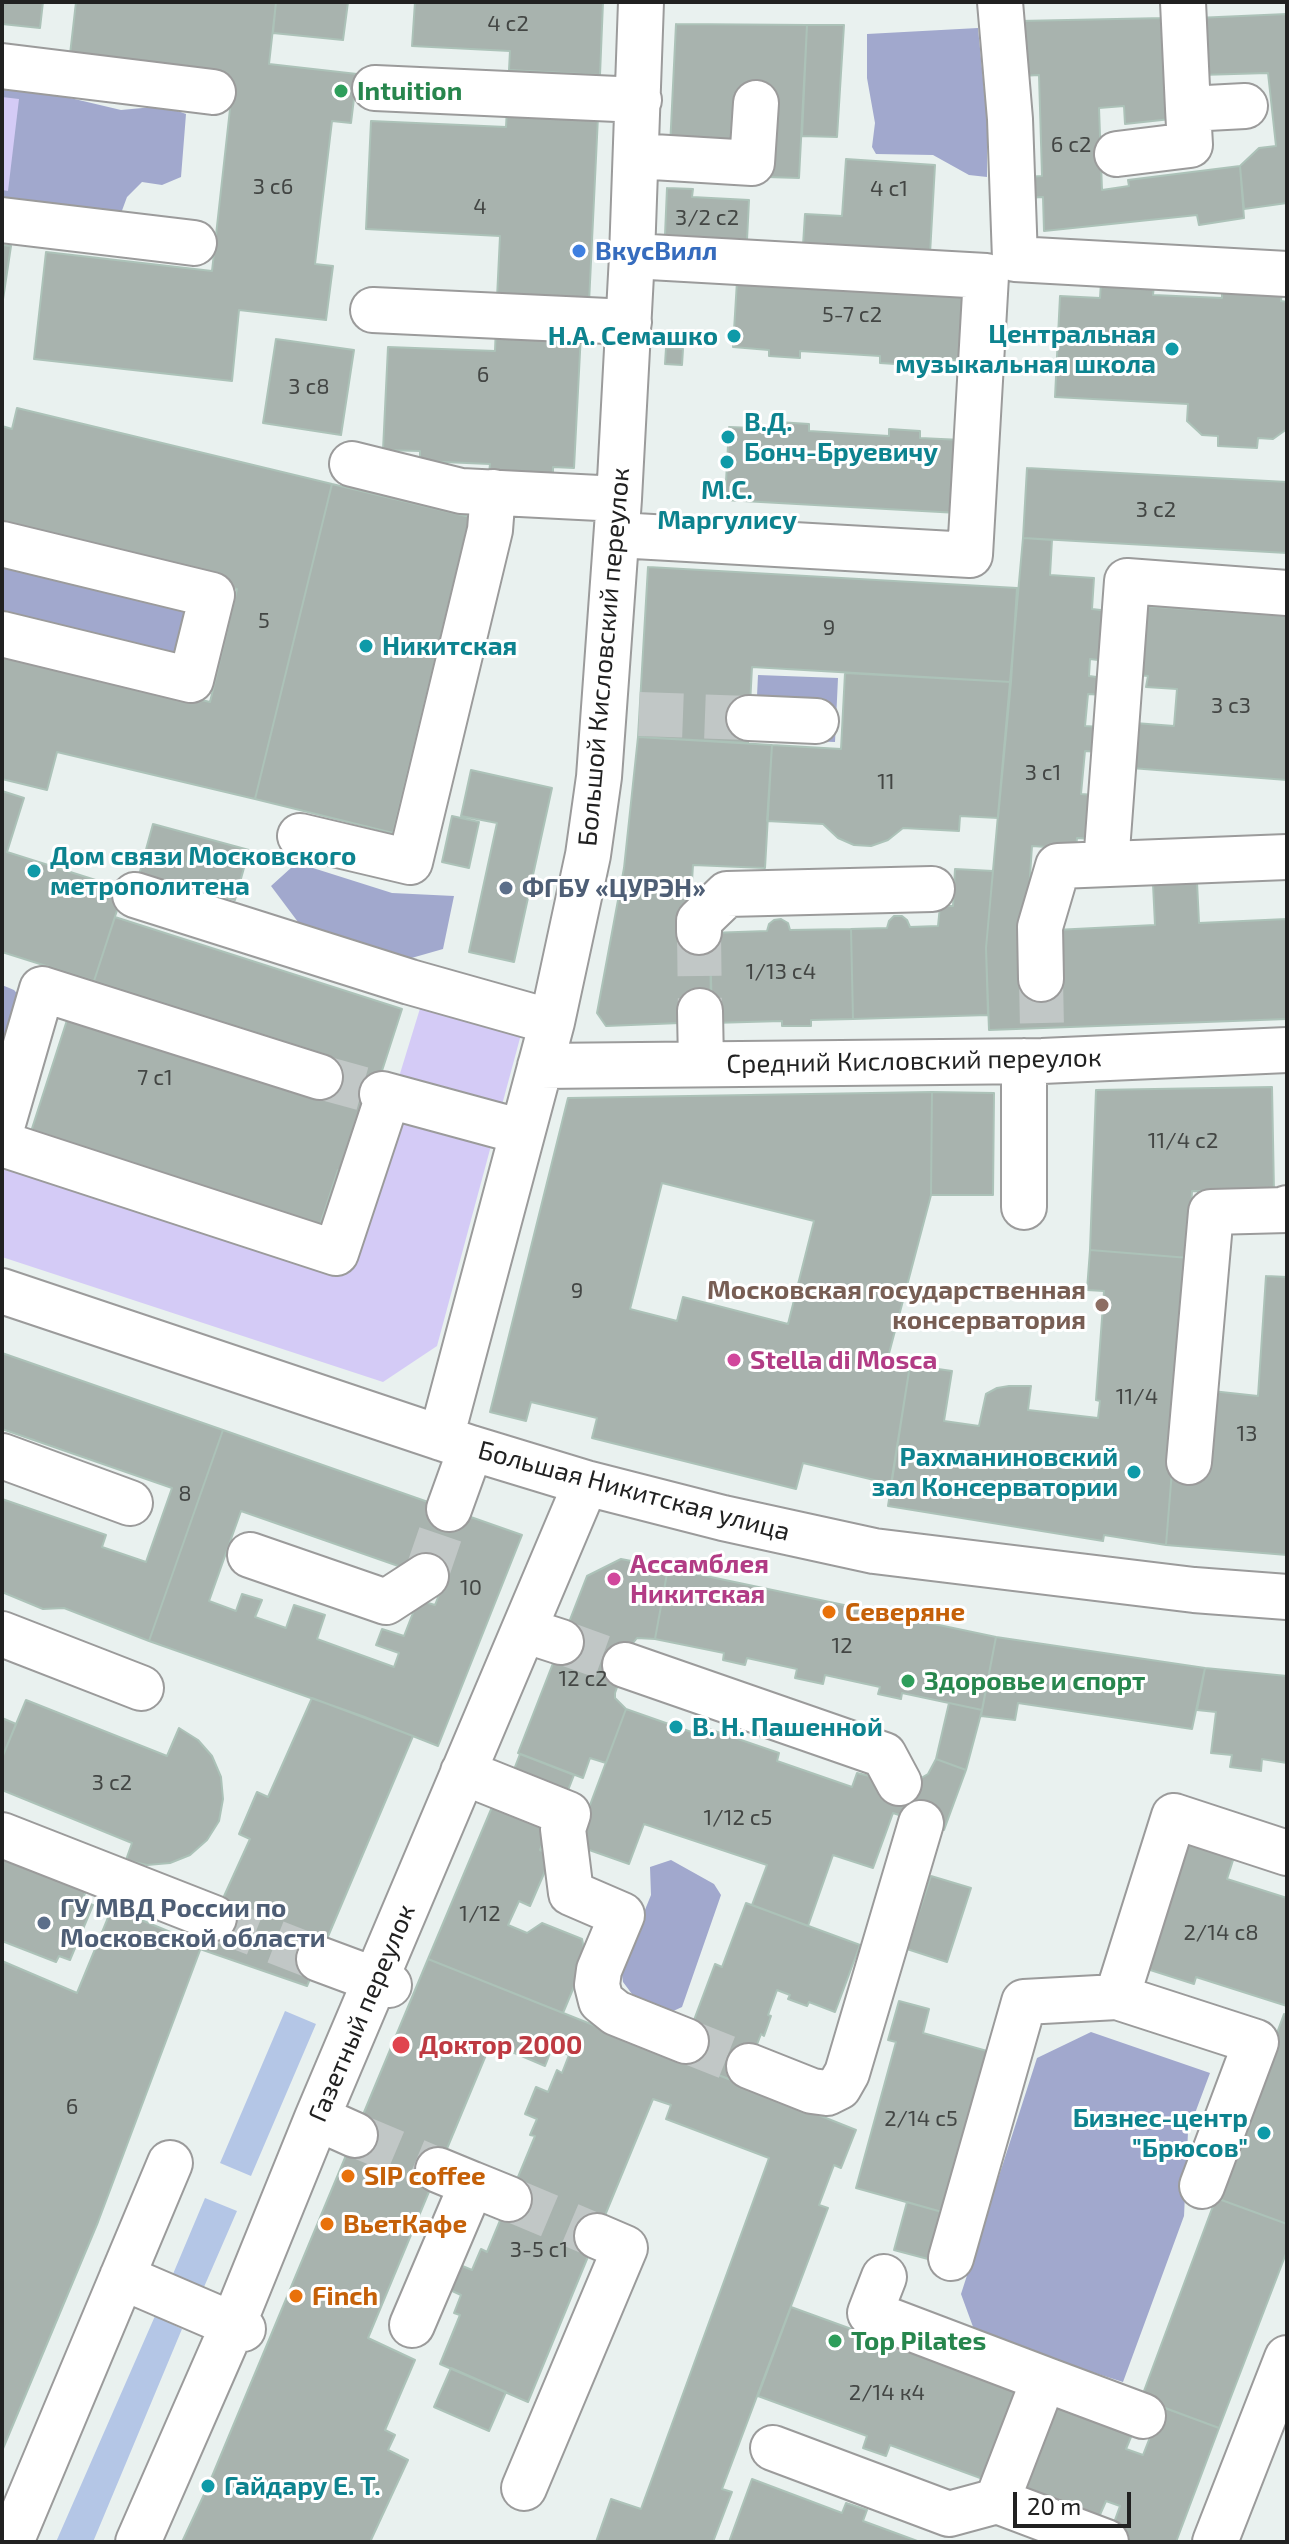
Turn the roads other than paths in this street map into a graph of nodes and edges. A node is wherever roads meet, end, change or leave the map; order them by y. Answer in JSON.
{"nodes":[{"id":1,"x":641,"y":2,"type":"edge"},
{"id":2,"x":1000,"y":2,"type":"edge"},
{"id":3,"x":1183,"y":2,"type":"edge"},
{"id":4,"x":2,"y":66,"type":"edge"},
{"id":5,"x":375,"y":88,"type":"dead end"},
{"id":6,"x":213,"y":92,"type":"dead end"},
{"id":7,"x":639,"y":100,"type":"junction"},
{"id":8,"x":756,"y":103,"type":"dead end"},
{"id":9,"x":1245,"y":106,"type":"dead end"},
{"id":10,"x":1188,"y":109,"type":"junction"},
{"id":11,"x":1117,"y":154,"type":"dead end"},
{"id":12,"x":636,"y":156,"type":"junction"},
{"id":13,"x":2,"y":220,"type":"edge"},
{"id":14,"x":194,"y":243,"type":"dead end"},
{"id":15,"x":632,"y":256,"type":"junction"},
{"id":16,"x":1287,"y":274,"type":"edge"},
{"id":17,"x":373,"y":310,"type":"dead end"},
{"id":18,"x":629,"y":322,"type":"junction"},
{"id":19,"x":352,"y":464,"type":"dead end"},
{"id":20,"x":493,"y":492,"type":"junction"},
{"id":21,"x":618,"y":517,"type":"junction"},
{"id":22,"x":2,"y":544,"type":"edge"},
{"id":23,"x":1287,"y":593,"type":"edge"},
{"id":24,"x":2,"y":634,"type":"edge"},
{"id":25,"x":749,"y":718,"type":"tunnel mouth"},
{"id":26,"x":816,"y":721,"type":"dead end"},
{"id":27,"x":300,"y":836,"type":"dead end"},
{"id":28,"x":1287,"y":857,"type":"edge"},
{"id":29,"x":1106,"y":864,"type":"junction"},
{"id":30,"x":932,"y":889,"type":"dead end"},
{"id":31,"x":135,"y":895,"type":"dead end"},
{"id":32,"x":699,"y":932,"type":"tunnel mouth"},
{"id":33,"x":1041,"y":979,"type":"tunnel mouth"},
{"id":34,"x":700,"y":1011,"type":"tunnel mouth"},
{"id":35,"x":552,"y":1022,"type":"junction"},
{"id":36,"x":1036,"y":1050,"type":"junction"},
{"id":37,"x":1287,"y":1050,"type":"edge"},
{"id":38,"x":540,"y":1066,"type":"junction"},
{"id":39,"x":708,"y":1075,"type":"junction"},
{"id":40,"x":320,"y":1077,"type":"tunnel mouth"},
{"id":41,"x":2,"y":1127,"type":"edge"},
{"id":42,"x":522,"y":1132,"type":"junction"},
{"id":43,"x":2,"y":1144,"type":"edge"},
{"id":44,"x":1024,"y":1207,"type":"dead end"},
{"id":45,"x":1287,"y":1208,"type":"edge"},
{"id":46,"x":2,"y":1291,"type":"edge"},
{"id":47,"x":456,"y":1443,"type":"junction"},
{"id":48,"x":2,"y":1456,"type":"edge"},
{"id":49,"x":1189,"y":1462,"type":"dead end"},
{"id":50,"x":586,"y":1483,"type":"junction"},
{"id":51,"x":130,"y":1503,"type":"dead end"},
{"id":52,"x":449,"y":1509,"type":"tunnel mouth"},
{"id":53,"x":250,"y":1555,"type":"dead end"},
{"id":54,"x":426,"y":1576,"type":"tunnel mouth"},
{"id":55,"x":1287,"y":1597,"type":"edge"},
{"id":56,"x":2,"y":1634,"type":"edge"},
{"id":57,"x":625,"y":1665,"type":"tunnel mouth"},
{"id":58,"x":141,"y":1688,"type":"dead end"},
{"id":59,"x":463,"y":1772,"type":"junction"},
{"id":60,"x":899,"y":1783,"type":"dead end"},
{"id":61,"x":921,"y":1823,"type":"dead end"},
{"id":62,"x":2,"y":1835,"type":"edge"},
{"id":63,"x":1287,"y":1853,"type":"edge"},
{"id":64,"x":214,"y":1918,"type":"tunnel mouth"},
{"id":65,"x":319,"y":1959,"type":"tunnel mouth"},
{"id":66,"x":382,"y":1983,"type":"junction"},
{"id":67,"x":1117,"y":1997,"type":"junction"},
{"id":68,"x":686,"y":2041,"type":"tunnel mouth"},
{"id":69,"x":749,"y":2066,"type":"tunnel mouth"},
{"id":70,"x":170,"y":2163,"type":"dead end"},
{"id":71,"x":473,"y":2184,"type":"dead end"},
{"id":72,"x":1202,"y":2186,"type":"dead end"},
{"id":73,"x":597,"y":2236,"type":"tunnel mouth"},
{"id":74,"x":951,"y":2258,"type":"dead end"},
{"id":75,"x":122,"y":2277,"type":"junction"},
{"id":76,"x":884,"y":2277,"type":"dead end"},
{"id":77,"x":412,"y":2325,"type":"dead end"},
{"id":78,"x":238,"y":2327,"type":"junction"},
{"id":79,"x":1287,"y":2358,"type":"edge"},
{"id":80,"x":1044,"y":2379,"type":"junction"},
{"id":81,"x":1143,"y":2416,"type":"dead end"},
{"id":82,"x":773,"y":2448,"type":"dead end"},
{"id":83,"x":524,"y":2488,"type":"dead end"},
{"id":84,"x":997,"y":2501,"type":"junction"},
{"id":85,"x":11,"y":2542,"type":"edge"},
{"id":86,"x":138,"y":2542,"type":"edge"},
{"id":87,"x":1106,"y":2542,"type":"edge"},
{"id":88,"x":1215,"y":2542,"type":"edge"}],
"edges":[{"from":1,"to":7,"type":"street","name":"Большой Кисловский переулок"},
{"from":2,"to":16,"type":"street"},
{"from":3,"to":10,"type":"street"},
{"from":4,"to":6,"type":"street"},
{"from":5,"to":7,"type":"street"},
{"from":7,"to":12,"type":"street","name":"Большой Кисловский переулок"},
{"from":8,"to":12,"type":"street"},
{"from":9,"to":10,"type":"street"},
{"from":10,"to":11,"type":"street"},
{"from":12,"to":15,"type":"street","name":"Большой Кисловский переулок"},
{"from":13,"to":14,"type":"street"},
{"from":15,"to":18,"type":"street","name":"Большой Кисловский переулок"},
{"from":15,"to":21,"type":"street"},
{"from":17,"to":18,"type":"street"},
{"from":18,"to":21,"type":"street","name":"Большой Кисловский переулок"},
{"from":19,"to":20,"type":"street"},
{"from":20,"to":21,"type":"street"},
{"from":20,"to":27,"type":"street"},
{"from":21,"to":35,"type":"street","name":"Большой Кисловский переулок"},
{"from":22,"to":24,"type":"street"},
{"from":23,"to":29,"type":"street"},
{"from":25,"to":26,"type":"street"},
{"from":28,"to":29,"type":"street"},
{"from":29,"to":33,"type":"street"},
{"from":30,"to":32,"type":"street"},
{"from":31,"to":35,"type":"street"},
{"from":34,"to":39,"type":"street"},
{"from":35,"to":38,"type":"street","name":"Большой Кисловский переулок"},
{"from":36,"to":37,"type":"street","name":"Средний Кисловский переулок"},
{"from":36,"to":39,"type":"street","name":"Средний Кисловский переулок"},
{"from":36,"to":44,"type":"street"},
{"from":38,"to":39,"type":"street","name":"Средний Кисловский переулок"},
{"from":38,"to":42,"type":"street","name":"Большой Кисловский переулок"},
{"from":40,"to":41,"type":"street"},
{"from":42,"to":43,"type":"street"},
{"from":42,"to":47,"type":"street","name":"Большой Кисловский переулок"},
{"from":45,"to":49,"type":"street"},
{"from":46,"to":47,"type":"street","name":"Большая Никитская улица"},
{"from":47,"to":50,"type":"street","name":"Большая Никитская улица"},
{"from":47,"to":52,"type":"street","name":"Большой Кисловский переулок"},
{"from":48,"to":51,"type":"street"},
{"from":50,"to":55,"type":"street","name":"Большая Никитская улица"},
{"from":50,"to":59,"type":"street","name":"Газетный переулок"},
{"from":53,"to":54,"type":"street"},
{"from":56,"to":58,"type":"street"},
{"from":57,"to":60,"type":"street"},
{"from":59,"to":66,"type":"street","name":"Газетный переулок"},
{"from":59,"to":68,"type":"street"},
{"from":61,"to":69,"type":"street"},
{"from":62,"to":64,"type":"street"},
{"from":63,"to":67,"type":"street"},
{"from":65,"to":66,"type":"street"},
{"from":66,"to":78,"type":"street","name":"Газетный переулок"},
{"from":67,"to":72,"type":"street"},
{"from":67,"to":74,"type":"street"},
{"from":70,"to":75,"type":"street"},
{"from":71,"to":77,"type":"street"},
{"from":73,"to":83,"type":"street"},
{"from":75,"to":78,"type":"street"},
{"from":75,"to":85,"type":"street"},
{"from":76,"to":80,"type":"street"},
{"from":78,"to":86,"type":"street","name":"Газетный переулок"},
{"from":79,"to":88,"type":"street"},
{"from":80,"to":81,"type":"street"},
{"from":80,"to":84,"type":"street"},
{"from":82,"to":84,"type":"street"},
{"from":84,"to":87,"type":"street"}]}
